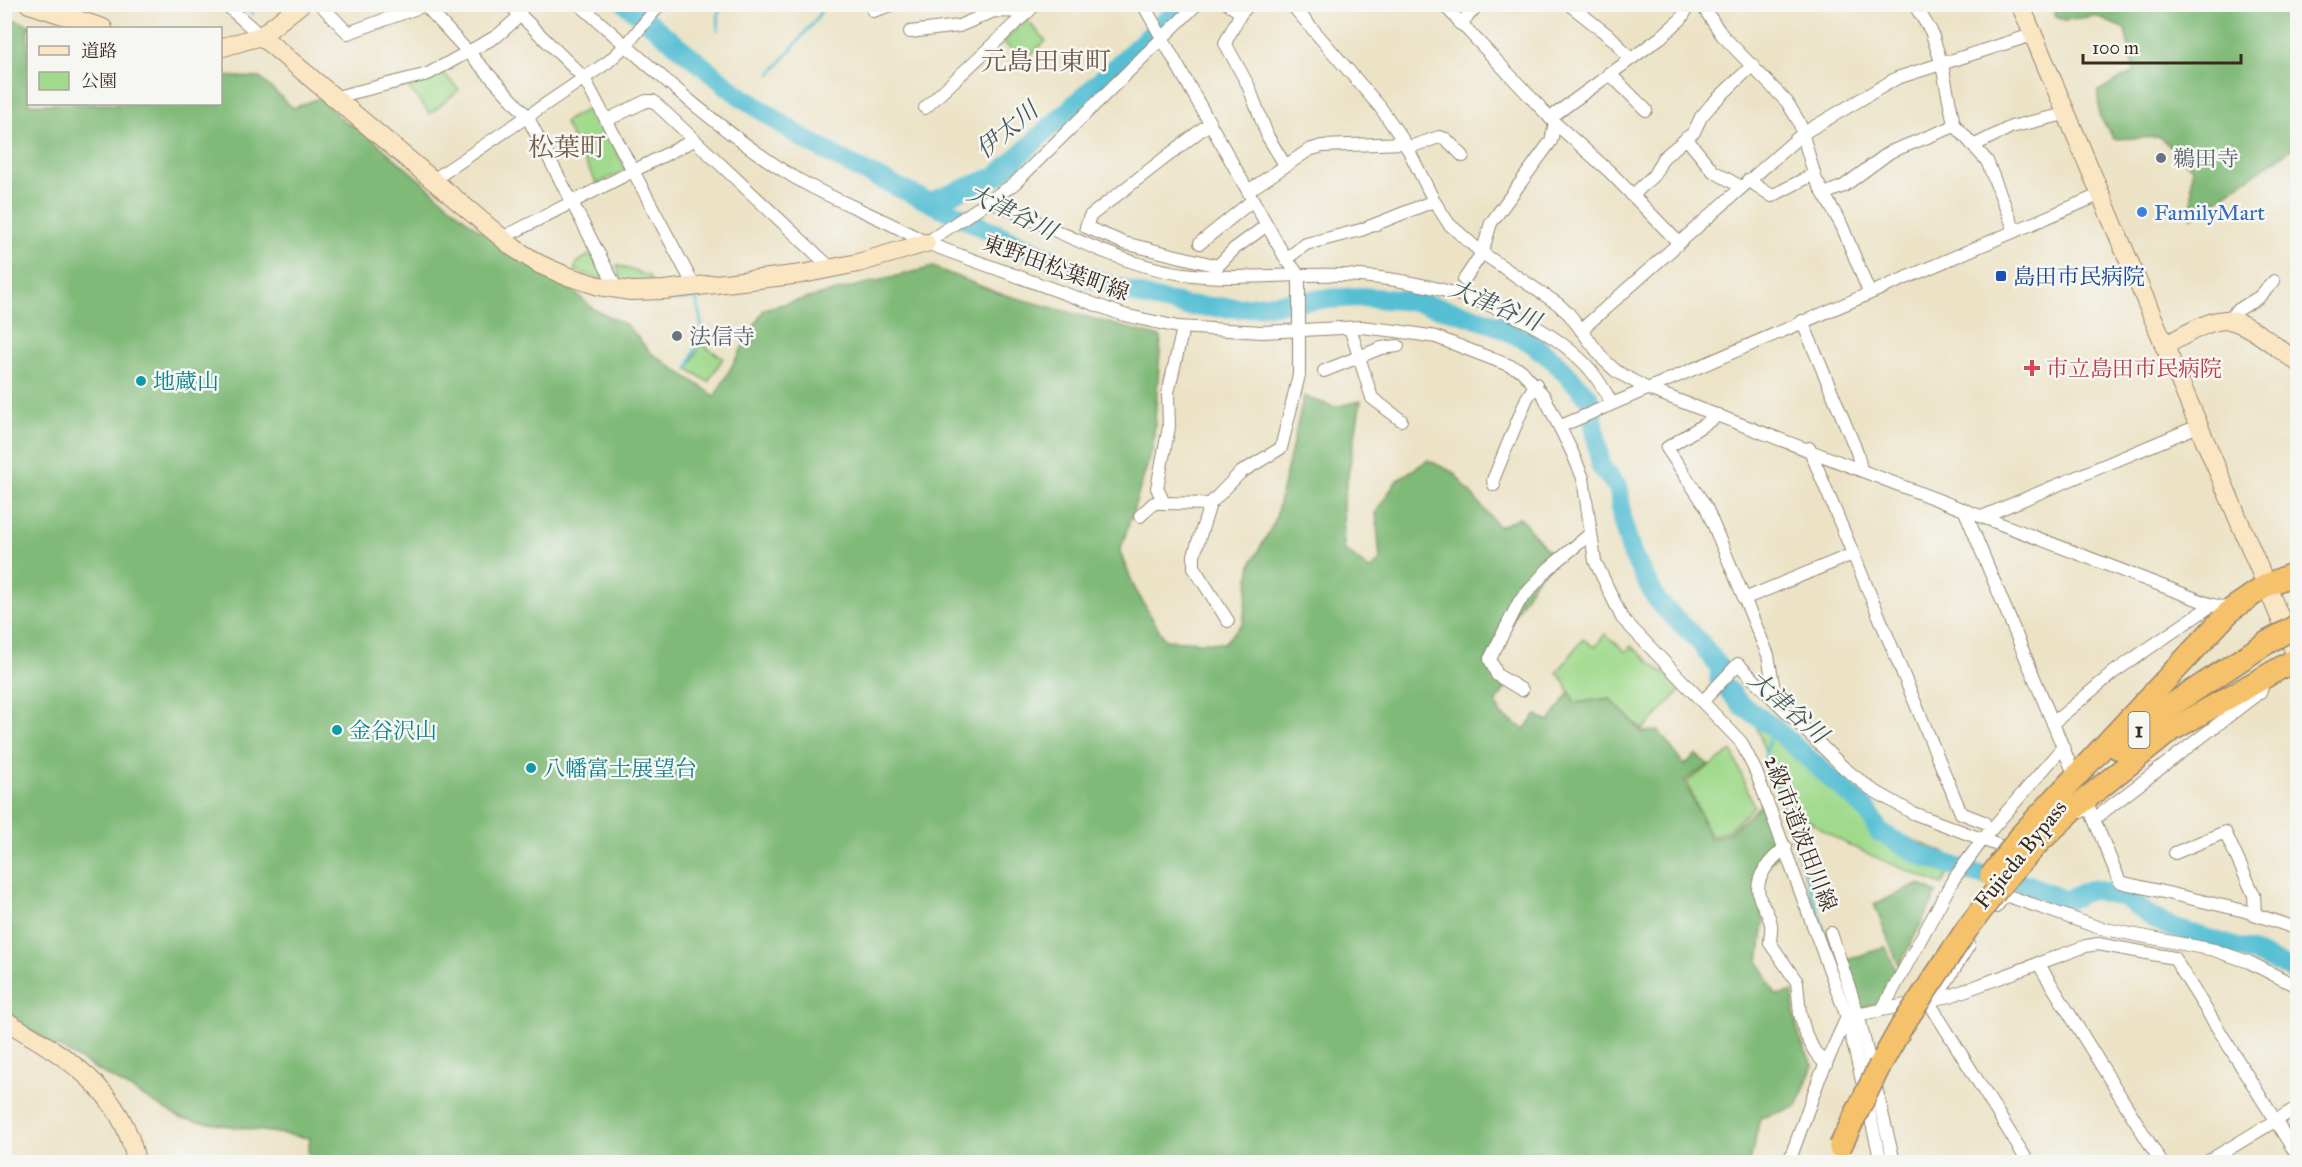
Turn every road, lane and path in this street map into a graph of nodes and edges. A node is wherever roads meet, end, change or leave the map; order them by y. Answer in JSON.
{"nodes":[{"id":1,"x":28,"y":4,"type":"edge"},
{"id":2,"x":225,"y":4,"type":"edge"},
{"id":3,"x":301,"y":4,"type":"edge"},
{"id":4,"x":320,"y":4,"type":"edge"},
{"id":5,"x":509,"y":4,"type":"edge"},
{"id":6,"x":579,"y":4,"type":"edge"},
{"id":7,"x":660,"y":4,"type":"edge"},
{"id":8,"x":894,"y":4,"type":"edge"},
{"id":9,"x":1143,"y":4,"type":"edge"},
{"id":10,"x":1197,"y":4,"type":"edge"},
{"id":11,"x":1228,"y":4,"type":"edge"},
{"id":12,"x":1291,"y":4,"type":"edge"},
{"id":13,"x":1443,"y":4,"type":"edge"},
{"id":14,"x":1479,"y":4,"type":"edge"},
{"id":15,"x":1690,"y":4,"type":"edge"},
{"id":16,"x":1701,"y":4,"type":"edge"},
{"id":17,"x":1914,"y":4,"type":"edge"},
{"id":18,"x":2020,"y":4,"type":"edge"},
{"id":19,"x":424,"y":5,"type":"edge"},
{"id":20,"x":1570,"y":5,"type":"edge"},
{"id":21,"x":1032,"y":8,"type":"edge"},
{"id":22,"x":1245,"y":9,"type":"edge"},
{"id":23,"x":873,"y":11,"type":"dead end"},
{"id":24,"x":520,"y":15,"type":"junction"},
{"id":25,"x":1460,"y":24,"type":"junction"},
{"id":26,"x":100,"y":27,"type":"edge"},
{"id":27,"x":910,"y":32,"type":"dead end"},
{"id":28,"x":2032,"y":35,"type":"junction"},
{"id":29,"x":261,"y":36,"type":"junction"},
{"id":30,"x":1161,"y":37,"type":"junction"},
{"id":31,"x":627,"y":44,"type":"junction"},
{"id":32,"x":222,"y":47,"type":"edge"},
{"id":33,"x":470,"y":52,"type":"junction"},
{"id":34,"x":1629,"y":58,"type":"junction"},
{"id":35,"x":1753,"y":65,"type":"junction"},
{"id":36,"x":1942,"y":65,"type":"junction"},
{"id":37,"x":1609,"y":74,"type":"junction"},
{"id":38,"x":584,"y":78,"type":"junction"},
{"id":39,"x":336,"y":97,"type":"junction"},
{"id":40,"x":925,"y":108,"type":"dead end"},
{"id":41,"x":1646,"y":110,"type":"dead end"},
{"id":42,"x":2065,"y":114,"type":"junction"},
{"id":43,"x":527,"y":116,"type":"junction"},
{"id":44,"x":607,"y":120,"type":"junction"},
{"id":45,"x":1552,"y":121,"type":"junction"},
{"id":46,"x":1210,"y":123,"type":"junction"},
{"id":47,"x":1955,"y":126,"type":"junction"},
{"id":48,"x":1802,"y":134,"type":"junction"},
{"id":49,"x":1686,"y":138,"type":"junction"},
{"id":50,"x":694,"y":140,"type":"junction"},
{"id":51,"x":1406,"y":145,"type":"junction"},
{"id":52,"x":1975,"y":145,"type":"junction"},
{"id":53,"x":1463,"y":156,"type":"dead end"},
{"id":54,"x":1285,"y":165,"type":"junction"},
{"id":55,"x":633,"y":171,"type":"junction"},
{"id":56,"x":1814,"y":174,"type":"junction"},
{"id":57,"x":433,"y":180,"type":"junction"},
{"id":58,"x":1744,"y":184,"type":"junction"},
{"id":59,"x":1824,"y":194,"type":"junction"},
{"id":60,"x":2099,"y":195,"type":"junction"},
{"id":61,"x":1251,"y":196,"type":"junction"},
{"id":62,"x":1632,"y":196,"type":"junction"},
{"id":63,"x":1434,"y":201,"type":"junction"},
{"id":64,"x":572,"y":202,"type":"junction"},
{"id":65,"x":987,"y":202,"type":"junction"},
{"id":66,"x":1267,"y":225,"type":"junction"},
{"id":67,"x":2015,"y":231,"type":"junction"},
{"id":68,"x":502,"y":238,"type":"junction"},
{"id":69,"x":930,"y":241,"type":"junction"},
{"id":70,"x":1200,"y":243,"type":"dead end"},
{"id":71,"x":1679,"y":243,"type":"junction"},
{"id":72,"x":1482,"y":253,"type":"junction"},
{"id":73,"x":1287,"y":259,"type":"junction"},
{"id":74,"x":831,"y":268,"type":"junction"},
{"id":75,"x":1299,"y":277,"type":"junction"},
{"id":76,"x":1464,"y":280,"type":"dead end"},
{"id":77,"x":2274,"y":281,"type":"dead end"},
{"id":78,"x":694,"y":286,"type":"junction"},
{"id":79,"x":617,"y":289,"type":"junction"},
{"id":80,"x":1869,"y":292,"type":"junction"},
{"id":81,"x":2232,"y":320,"type":"junction"},
{"id":82,"x":1802,"y":321,"type":"junction"},
{"id":83,"x":1183,"y":328,"type":"junction"},
{"id":84,"x":1299,"y":328,"type":"junction"},
{"id":85,"x":1350,"y":328,"type":"junction"},
{"id":86,"x":1581,"y":330,"type":"junction"},
{"id":87,"x":1398,"y":346,"type":"dead end"},
{"id":88,"x":2164,"y":346,"type":"junction"},
{"id":89,"x":1358,"y":356,"type":"junction"},
{"id":90,"x":2298,"y":362,"type":"edge"},
{"id":91,"x":1324,"y":371,"type":"dead end"},
{"id":92,"x":1536,"y":384,"type":"junction"},
{"id":93,"x":1646,"y":388,"type":"junction"},
{"id":94,"x":1609,"y":404,"type":"junction"},
{"id":95,"x":1719,"y":415,"type":"junction"},
{"id":96,"x":1401,"y":420,"type":"dead end"},
{"id":97,"x":1562,"y":426,"type":"junction"},
{"id":98,"x":2198,"y":426,"type":"junction"},
{"id":99,"x":1809,"y":448,"type":"junction"},
{"id":100,"x":1861,"y":469,"type":"junction"},
{"id":101,"x":1494,"y":485,"type":"dead end"},
{"id":102,"x":1164,"y":503,"type":"junction"},
{"id":103,"x":1210,"y":504,"type":"junction"},
{"id":104,"x":1964,"y":508,"type":"junction"},
{"id":105,"x":1140,"y":516,"type":"dead end"},
{"id":106,"x":1984,"y":516,"type":"junction"},
{"id":107,"x":1590,"y":534,"type":"junction"},
{"id":108,"x":1853,"y":554,"type":"junction"},
{"id":109,"x":2298,"y":572,"type":"edge"},
{"id":110,"x":2267,"y":585,"type":"junction"},
{"id":111,"x":1744,"y":599,"type":"junction"},
{"id":112,"x":2222,"y":607,"type":"junction"},
{"id":113,"x":1228,"y":621,"type":"dead end"},
{"id":114,"x":2298,"y":625,"type":"edge"},
{"id":115,"x":2297,"y":659,"type":"edge"},
{"id":116,"x":2266,"y":675,"type":"junction"},
{"id":117,"x":1522,"y":690,"type":"dead end"},
{"id":118,"x":1703,"y":701,"type":"junction"},
{"id":119,"x":1776,"y":701,"type":"junction"},
{"id":120,"x":2053,"y":723,"type":"junction"},
{"id":121,"x":2063,"y":747,"type":"junction"},
{"id":122,"x":2072,"y":769,"type":"dead end"},
{"id":123,"x":2094,"y":819,"type":"junction"},
{"id":124,"x":1984,"y":822,"type":"dead end"},
{"id":125,"x":2030,"y":838,"type":"junction"},
{"id":126,"x":1982,"y":841,"type":"junction"},
{"id":127,"x":1786,"y":847,"type":"junction"},
{"id":128,"x":2175,"y":853,"type":"dead end"},
{"id":129,"x":2255,"y":914,"type":"junction"},
{"id":130,"x":2298,"y":929,"type":"edge"},
{"id":131,"x":1831,"y":933,"type":"dead end"},
{"id":132,"x":2038,"y":963,"type":"junction"},
{"id":133,"x":2298,"y":987,"type":"edge"},
{"id":134,"x":1932,"y":998,"type":"junction"},
{"id":135,"x":1883,"y":1008,"type":"junction"},
{"id":136,"x":1853,"y":1015,"type":"junction"},
{"id":137,"x":4,"y":1020,"type":"edge"},
{"id":138,"x":1902,"y":1026,"type":"junction"},
{"id":139,"x":1826,"y":1065,"type":"junction"},
{"id":140,"x":2298,"y":1107,"type":"edge"},
{"id":141,"x":2275,"y":1121,"type":"junction"},
{"id":142,"x":1837,"y":1155,"type":"edge"},
{"id":143,"x":2298,"y":1157,"type":"edge"},
{"id":144,"x":135,"y":1162,"type":"edge"},
{"id":145,"x":1789,"y":1162,"type":"edge"},
{"id":146,"x":1881,"y":1162,"type":"edge"},
{"id":147,"x":1894,"y":1162,"type":"edge"},
{"id":148,"x":2028,"y":1162,"type":"edge"},
{"id":149,"x":2161,"y":1162,"type":"edge"},
{"id":150,"x":2208,"y":1162,"type":"edge"}],
"edges":[{"from":1,"to":26,"type":"street"},
{"from":2,"to":29,"type":"street"},
{"from":3,"to":29,"type":"street"},
{"from":4,"to":19,"type":"street"},
{"from":5,"to":24,"type":"street"},
{"from":6,"to":31,"type":"street","name":"東野田松葉町線"},
{"from":7,"to":31,"type":"street"},
{"from":8,"to":23,"type":"street"},
{"from":9,"to":30,"type":"street"},
{"from":10,"to":30,"type":"street"},
{"from":11,"to":22,"type":"street"},
{"from":12,"to":51,"type":"street"},
{"from":13,"to":25,"type":"street"},
{"from":14,"to":25,"type":"street"},
{"from":15,"to":34,"type":"street"},
{"from":16,"to":35,"type":"street"},
{"from":17,"to":36,"type":"street"},
{"from":18,"to":28,"type":"street"},
{"from":19,"to":33,"type":"street"},
{"from":20,"to":34,"type":"street"},
{"from":21,"to":27,"type":"street"},
{"from":21,"to":40,"type":"street"},
{"from":22,"to":54,"type":"street"},
{"from":24,"to":33,"type":"street"},
{"from":24,"to":38,"type":"street"},
{"from":25,"to":45,"type":"street"},
{"from":28,"to":36,"type":"street"},
{"from":28,"to":42,"type":"street"},
{"from":29,"to":32,"type":"street"},
{"from":29,"to":39,"type":"street"},
{"from":30,"to":46,"type":"street"},
{"from":30,"to":65,"type":"street"},
{"from":31,"to":38,"type":"street"},
{"from":31,"to":69,"type":"street","name":"東野田松葉町線"},
{"from":33,"to":39,"type":"street"},
{"from":33,"to":43,"type":"street"},
{"from":34,"to":37,"type":"street"},
{"from":35,"to":48,"type":"street"},
{"from":35,"to":49,"type":"street"},
{"from":36,"to":47,"type":"street"},
{"from":36,"to":48,"type":"street"},
{"from":37,"to":41,"type":"street"},
{"from":37,"to":45,"type":"street"},
{"from":38,"to":43,"type":"street"},
{"from":38,"to":44,"type":"street"},
{"from":39,"to":57,"type":"street"},
{"from":42,"to":52,"type":"street"},
{"from":42,"to":60,"type":"street"},
{"from":43,"to":57,"type":"street"},
{"from":43,"to":64,"type":"street"},
{"from":44,"to":50,"type":"street"},
{"from":44,"to":55,"type":"street"},
{"from":45,"to":62,"type":"street"},
{"from":45,"to":72,"type":"street"},
{"from":46,"to":61,"type":"street"},
{"from":46,"to":66,"type":"street"},
{"from":47,"to":52,"type":"street"},
{"from":47,"to":59,"type":"street"},
{"from":48,"to":56,"type":"street"},
{"from":48,"to":58,"type":"street"},
{"from":49,"to":58,"type":"street"},
{"from":49,"to":62,"type":"street"},
{"from":50,"to":55,"type":"street"},
{"from":50,"to":74,"type":"street"},
{"from":51,"to":53,"type":"street"},
{"from":51,"to":54,"type":"street"},
{"from":51,"to":63,"type":"street"},
{"from":52,"to":67,"type":"street"},
{"from":54,"to":61,"type":"street"},
{"from":55,"to":64,"type":"street"},
{"from":55,"to":78,"type":"street"},
{"from":56,"to":58,"type":"street"},
{"from":56,"to":59,"type":"street"},
{"from":57,"to":68,"type":"street"},
{"from":58,"to":71,"type":"street"},
{"from":59,"to":80,"type":"street"},
{"from":60,"to":67,"type":"street"},
{"from":60,"to":88,"type":"street"},
{"from":61,"to":66,"type":"street"},
{"from":61,"to":70,"type":"street"},
{"from":62,"to":71,"type":"street"},
{"from":63,"to":72,"type":"street"},
{"from":63,"to":73,"type":"street"},
{"from":64,"to":68,"type":"street"},
{"from":64,"to":79,"type":"street"},
{"from":65,"to":69,"type":"street"},
{"from":65,"to":75,"type":"street"},
{"from":66,"to":73,"type":"street"},
{"from":67,"to":80,"type":"street"},
{"from":68,"to":79,"type":"street"},
{"from":69,"to":74,"type":"street"},
{"from":69,"to":83,"type":"street","name":"東野田松葉町線"},
{"from":71,"to":86,"type":"street"},
{"from":72,"to":76,"type":"street"},
{"from":72,"to":86,"type":"street"},
{"from":73,"to":75,"type":"street"},
{"from":74,"to":78,"type":"street"},
{"from":75,"to":84,"type":"street"},
{"from":75,"to":94,"type":"street"},
{"from":77,"to":81,"type":"street"},
{"from":78,"to":79,"type":"street"},
{"from":80,"to":82,"type":"street"},
{"from":81,"to":88,"type":"street"},
{"from":81,"to":90,"type":"street"},
{"from":82,"to":93,"type":"street"},
{"from":82,"to":100,"type":"street"},
{"from":83,"to":84,"type":"street","name":"東野田松葉町線"},
{"from":83,"to":102,"type":"street"},
{"from":84,"to":85,"type":"street","name":"東野田松葉町線"},
{"from":84,"to":103,"type":"street"},
{"from":85,"to":89,"type":"street"},
{"from":85,"to":92,"type":"street","name":"東野田松葉町線"},
{"from":86,"to":93,"type":"street"},
{"from":87,"to":89,"type":"street"},
{"from":88,"to":98,"type":"street"},
{"from":89,"to":91,"type":"street"},
{"from":89,"to":96,"type":"street"},
{"from":92,"to":97,"type":"street","name":"東野田松葉町線"},
{"from":92,"to":101,"type":"street"},
{"from":93,"to":94,"type":"street"},
{"from":93,"to":95,"type":"street"},
{"from":94,"to":97,"type":"street"},
{"from":95,"to":99,"type":"street"},
{"from":95,"to":111,"type":"street"},
{"from":97,"to":107,"type":"street","name":"2級市道波田川線"},
{"from":98,"to":106,"type":"street"},
{"from":98,"to":110,"type":"street"},
{"from":99,"to":100,"type":"street"},
{"from":99,"to":108,"type":"street"},
{"from":100,"to":104,"type":"street"},
{"from":102,"to":103,"type":"street"},
{"from":102,"to":105,"type":"street"},
{"from":103,"to":113,"type":"street"},
{"from":104,"to":106,"type":"street"},
{"from":104,"to":120,"type":"street"},
{"from":106,"to":112,"type":"street"},
{"from":107,"to":117,"type":"street"},
{"from":107,"to":118,"type":"street","name":"2級市道波田川線"},
{"from":108,"to":111,"type":"street"},
{"from":108,"to":124,"type":"street"},
{"from":109,"to":110,"type":"highway","number":"1"},
{"from":110,"to":112,"type":"highway","number":"1"},
{"from":110,"to":115,"type":"street"},
{"from":111,"to":119,"type":"street"},
{"from":112,"to":120,"type":"street"},
{"from":112,"to":125,"type":"highway","number":"1"},
{"from":114,"to":125,"type":"highway","name":"Fujieda Bypass","number":"1","bridge":true},
{"from":115,"to":116,"type":"highway","number":"1"},
{"from":116,"to":123,"type":"street"},
{"from":116,"to":125,"type":"highway","number":"1"},
{"from":118,"to":119,"type":"street"},
{"from":118,"to":127,"type":"street","name":"2級市道波田川線"},
{"from":119,"to":126,"type":"street"},
{"from":120,"to":121,"type":"street"},
{"from":121,"to":122,"type":"street"},
{"from":121,"to":126,"type":"street"},
{"from":123,"to":126,"type":"street"},
{"from":123,"to":129,"type":"street"},
{"from":125,"to":138,"type":"highway","number":"1","bridge":true},
{"from":125,"to":138,"type":"highway","number":"1","bridge":true},
{"from":126,"to":135,"type":"street"},
{"from":127,"to":136,"type":"street","name":"2級市道波田川線"},
{"from":127,"to":139,"type":"street"},
{"from":128,"to":129,"type":"street"},
{"from":129,"to":130,"type":"street"},
{"from":131,"to":136,"type":"street"},
{"from":132,"to":134,"type":"street"},
{"from":132,"to":141,"type":"street"},
{"from":132,"to":149,"type":"street"},
{"from":133,"to":134,"type":"street"},
{"from":134,"to":135,"type":"street"},
{"from":134,"to":148,"type":"street"},
{"from":135,"to":136,"type":"street"},
{"from":136,"to":139,"type":"street"},
{"from":136,"to":146,"type":"street","name":"2級市道波田川線"},
{"from":136,"to":147,"type":"street"},
{"from":137,"to":144,"type":"street"},
{"from":138,"to":142,"type":"highway","number":"1","bridge":true},
{"from":139,"to":145,"type":"street"},
{"from":140,"to":141,"type":"street"},
{"from":141,"to":143,"type":"street"},
{"from":141,"to":150,"type":"street"}]}
